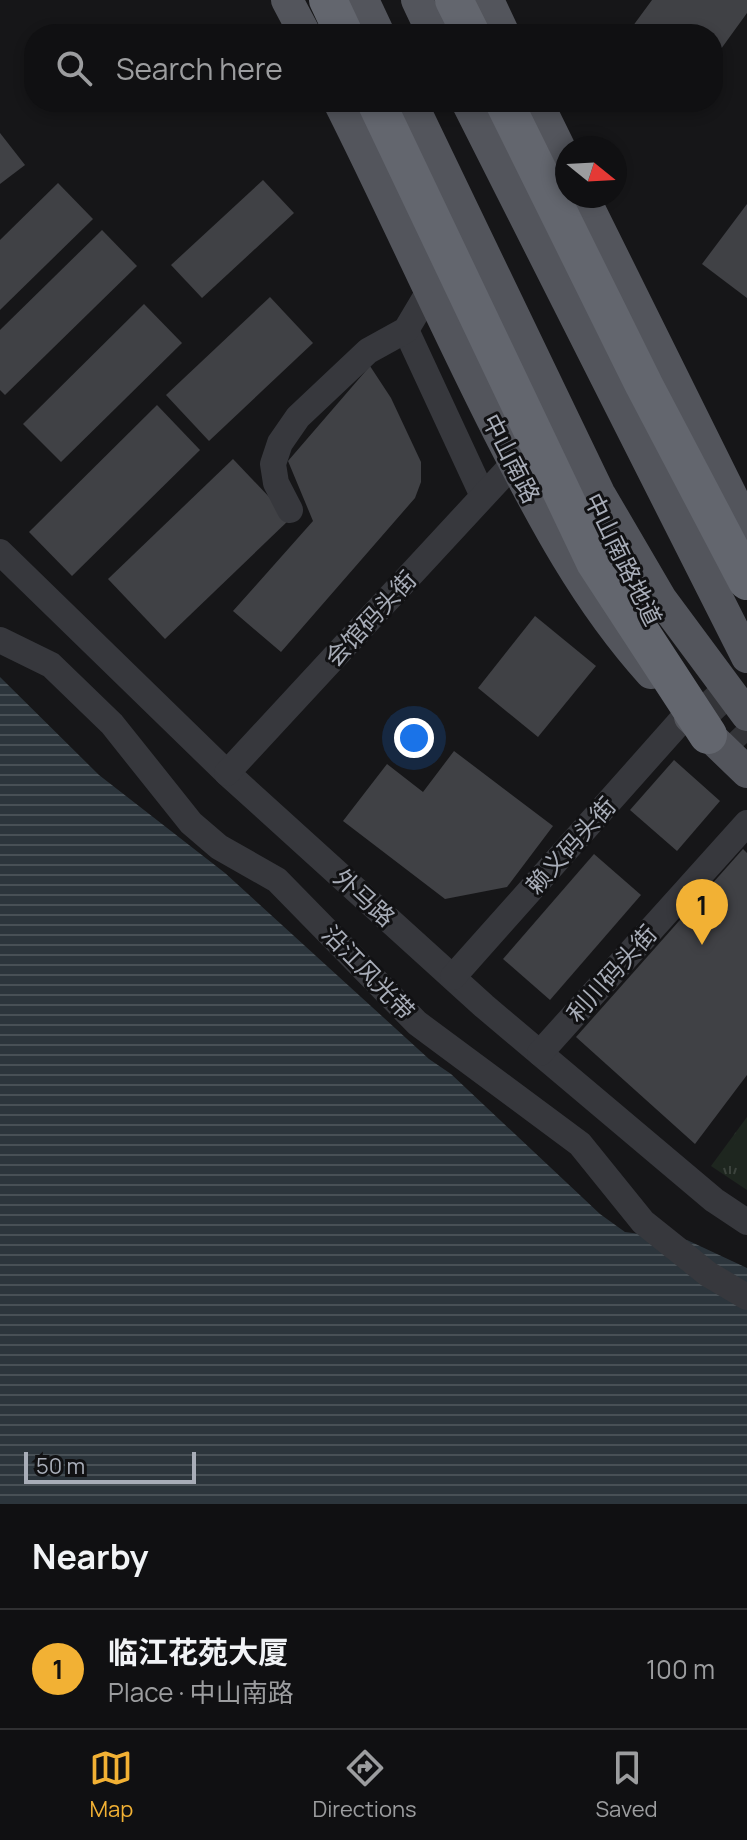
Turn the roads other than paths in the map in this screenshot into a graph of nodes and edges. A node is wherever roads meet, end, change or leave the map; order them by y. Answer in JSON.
{"nodes":[{"id":1,"x":287,"y":0,"type":"edge"},
{"id":2,"x":328,"y":0,"type":"edge"},
{"id":3,"x":363,"y":0,"type":"edge"},
{"id":4,"x":417,"y":0,"type":"edge"},
{"id":5,"x":454,"y":0,"type":"edge"},
{"id":6,"x":488,"y":0,"type":"edge"},
{"id":7,"x":300,"y":24,"type":"edge"},
{"id":8,"x":339,"y":24,"type":"edge"},
{"id":9,"x":374,"y":24,"type":"edge"},
{"id":10,"x":428,"y":24,"type":"edge"},
{"id":11,"x":466,"y":24,"type":"edge"},
{"id":12,"x":499,"y":24,"type":"edge"},
{"id":13,"x":344,"y":112,"type":"edge"},
{"id":14,"x":381,"y":112,"type":"edge"},
{"id":15,"x":416,"y":112,"type":"edge"},
{"id":16,"x":472,"y":112,"type":"edge"},
{"id":17,"x":509,"y":112,"type":"edge"},
{"id":18,"x":542,"y":112,"type":"edge"},
{"id":19,"x":555,"y":139,"type":"edge"},
{"id":20,"x":589,"y":208,"type":"edge"},
{"id":21,"x":428,"y":293,"type":"junction"},
{"id":22,"x":406,"y":330,"type":"junction"},
{"id":23,"x":562,"y":416,"type":"junction"},
{"id":24,"x":514,"y":463,"type":"junction"},
{"id":25,"x":483,"y":496,"type":"junction"},
{"id":26,"x":705,"y":506,"type":"junction"},
{"id":27,"x":290,"y":510,"type":"dead end"},
{"id":28,"x":747,"y":527,"type":"edge"},
{"id":29,"x":0,"y":552,"type":"edge"},
{"id":30,"x":747,"y":566,"type":"edge"},
{"id":31,"x":730,"y":586,"type":"edge"},
{"id":32,"x":747,"y":639,"type":"edge"},
{"id":33,"x":0,"y":640,"type":"edge"},
{"id":34,"x":747,"y":657,"type":"edge"},
{"id":35,"x":699,"y":714,"type":"junction"},
{"id":36,"x":747,"y":715,"type":"edge"},
{"id":37,"x":747,"y":772,"type":"edge"},
{"id":38,"x":227,"y":773,"type":"junction"},
{"id":39,"x":747,"y":823,"type":"edge"},
{"id":40,"x":453,"y":977,"type":"junction"},
{"id":41,"x":540,"y":1053,"type":"junction"},
{"id":42,"x":747,"y":1222,"type":"edge"},
{"id":43,"x":747,"y":1297,"type":"edge"}],
"edges":[{"from":1,"to":7,"type":"main road"},
{"from":2,"to":8,"type":"highway"},
{"from":3,"to":9,"type":"main road"},
{"from":4,"to":10,"type":"main road"},
{"from":5,"to":11,"type":"highway"},
{"from":6,"to":12,"type":"main road"},
{"from":13,"to":21,"type":"main road","name":"中山南路"},
{"from":14,"to":35,"type":"highway"},
{"from":15,"to":23,"type":"main road"},
{"from":16,"to":31,"type":"main road"},
{"from":17,"to":26,"type":"highway"},
{"from":18,"to":19,"type":"main road"},
{"from":20,"to":28,"type":"main road"},
{"from":21,"to":22,"type":"street"},
{"from":21,"to":24,"type":"main road","name":"中山南路"},
{"from":22,"to":25,"type":"street"},
{"from":22,"to":27,"type":"street"},
{"from":23,"to":35,"type":"main road","name":"中山南路地道"},
{"from":23,"to":36,"type":"main road"},
{"from":24,"to":25,"type":"street","name":"会馆码头街"},
{"from":24,"to":35,"type":"main road","name":"中山南路"},
{"from":25,"to":38,"type":"street","name":"会馆码头街"},
{"from":26,"to":30,"type":"highway"},
{"from":26,"to":31,"type":"highway"},
{"from":29,"to":38,"type":"street","name":"外马路"},
{"from":31,"to":32,"type":"main road"},
{"from":31,"to":34,"type":"main road"},
{"from":33,"to":43,"type":"street","name":"沿江风光带"},
{"from":35,"to":37,"type":"main road","name":"中山南路"},
{"from":35,"to":40,"type":"street","name":"赖义码头街"},
{"from":38,"to":40,"type":"street","name":"外马路"},
{"from":39,"to":41,"type":"street","name":"利川码头街"},
{"from":40,"to":41,"type":"street","name":"外马路"},
{"from":41,"to":42,"type":"street","name":"外马路"}]}
